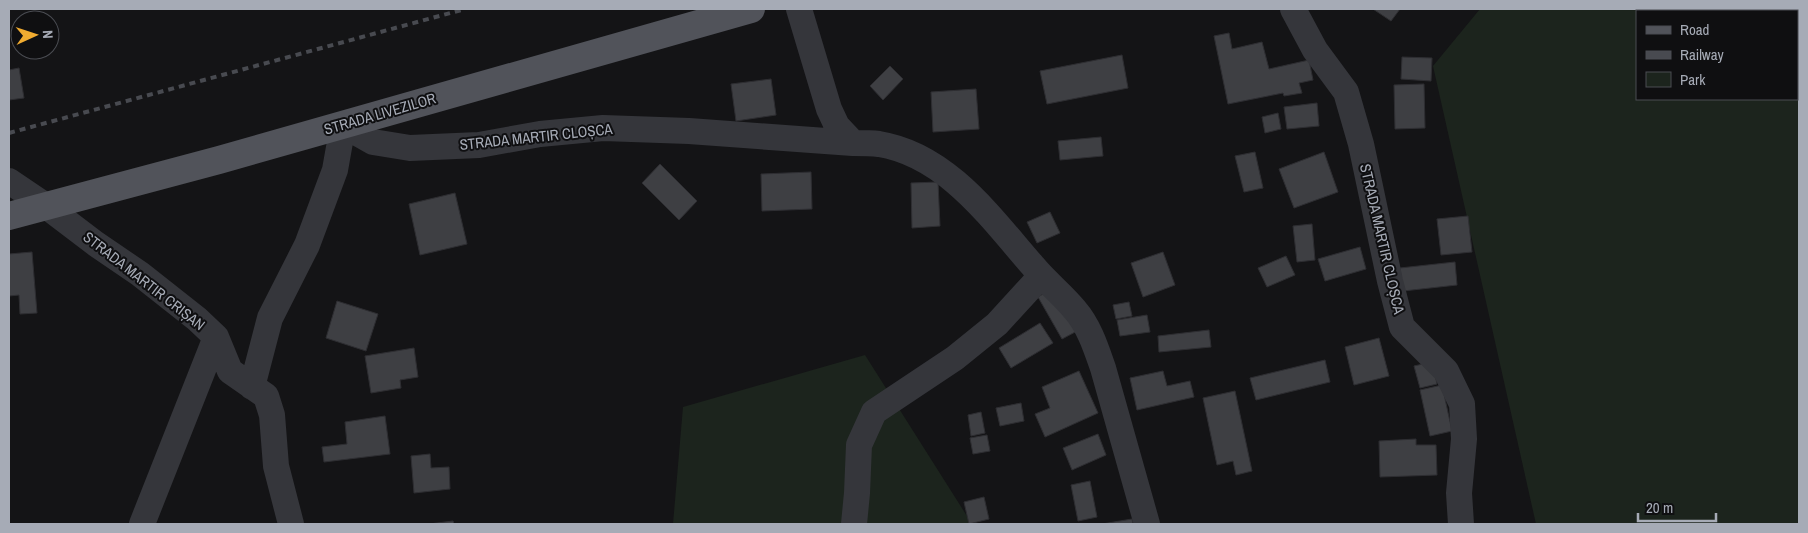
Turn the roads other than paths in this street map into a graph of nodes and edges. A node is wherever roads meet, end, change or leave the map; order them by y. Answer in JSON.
{"nodes":[{"id":1,"x":751,"y":9,"type":"edge"},
{"id":2,"x":798,"y":9,"type":"edge"},
{"id":3,"x":1292,"y":9,"type":"edge"},
{"id":4,"x":343,"y":125,"type":"junction"},
{"id":5,"x":853,"y":143,"type":"junction"},
{"id":6,"x":9,"y":181,"type":"edge"},
{"id":7,"x":46,"y":206,"type":"junction"},
{"id":8,"x":9,"y":216,"type":"edge"},
{"id":9,"x":1041,"y":276,"type":"junction"},
{"id":10,"x":216,"y":337,"type":"junction"},
{"id":11,"x":252,"y":387,"type":"junction"},
{"id":12,"x":142,"y":524,"type":"edge"},
{"id":13,"x":291,"y":524,"type":"edge"},
{"id":14,"x":854,"y":524,"type":"edge"},
{"id":15,"x":1147,"y":524,"type":"edge"},
{"id":16,"x":1461,"y":524,"type":"edge"}],
"edges":[{"from":1,"to":4,"type":"main road","name":"STRADA LIVEZILOR"},
{"from":2,"to":5,"type":"street"},
{"from":3,"to":16,"type":"street","name":"STRADA MARTIR CLOȘCA"},
{"from":4,"to":5,"type":"street","name":"STRADA MARTIR CLOȘCA"},
{"from":4,"to":7,"type":"main road","name":"STRADA LIVEZILOR"},
{"from":4,"to":11,"type":"street"},
{"from":5,"to":9,"type":"street","name":"STRADA MARTIR CLOȘCA"},
{"from":6,"to":7,"type":"street","name":"STRADA MARTIR CRIȘAN"},
{"from":7,"to":8,"type":"main road","name":"STRADA LIVEZILOR"},
{"from":7,"to":10,"type":"street","name":"STRADA MARTIR CRIȘAN"},
{"from":9,"to":14,"type":"street"},
{"from":9,"to":15,"type":"street","name":"STRADA MARTIR CLOȘCA"},
{"from":10,"to":11,"type":"street","name":"STRADA MARTIR CRIȘAN"},
{"from":10,"to":12,"type":"street"},
{"from":11,"to":13,"type":"street","name":"STRADA MARTIR CRIȘAN"}]}
